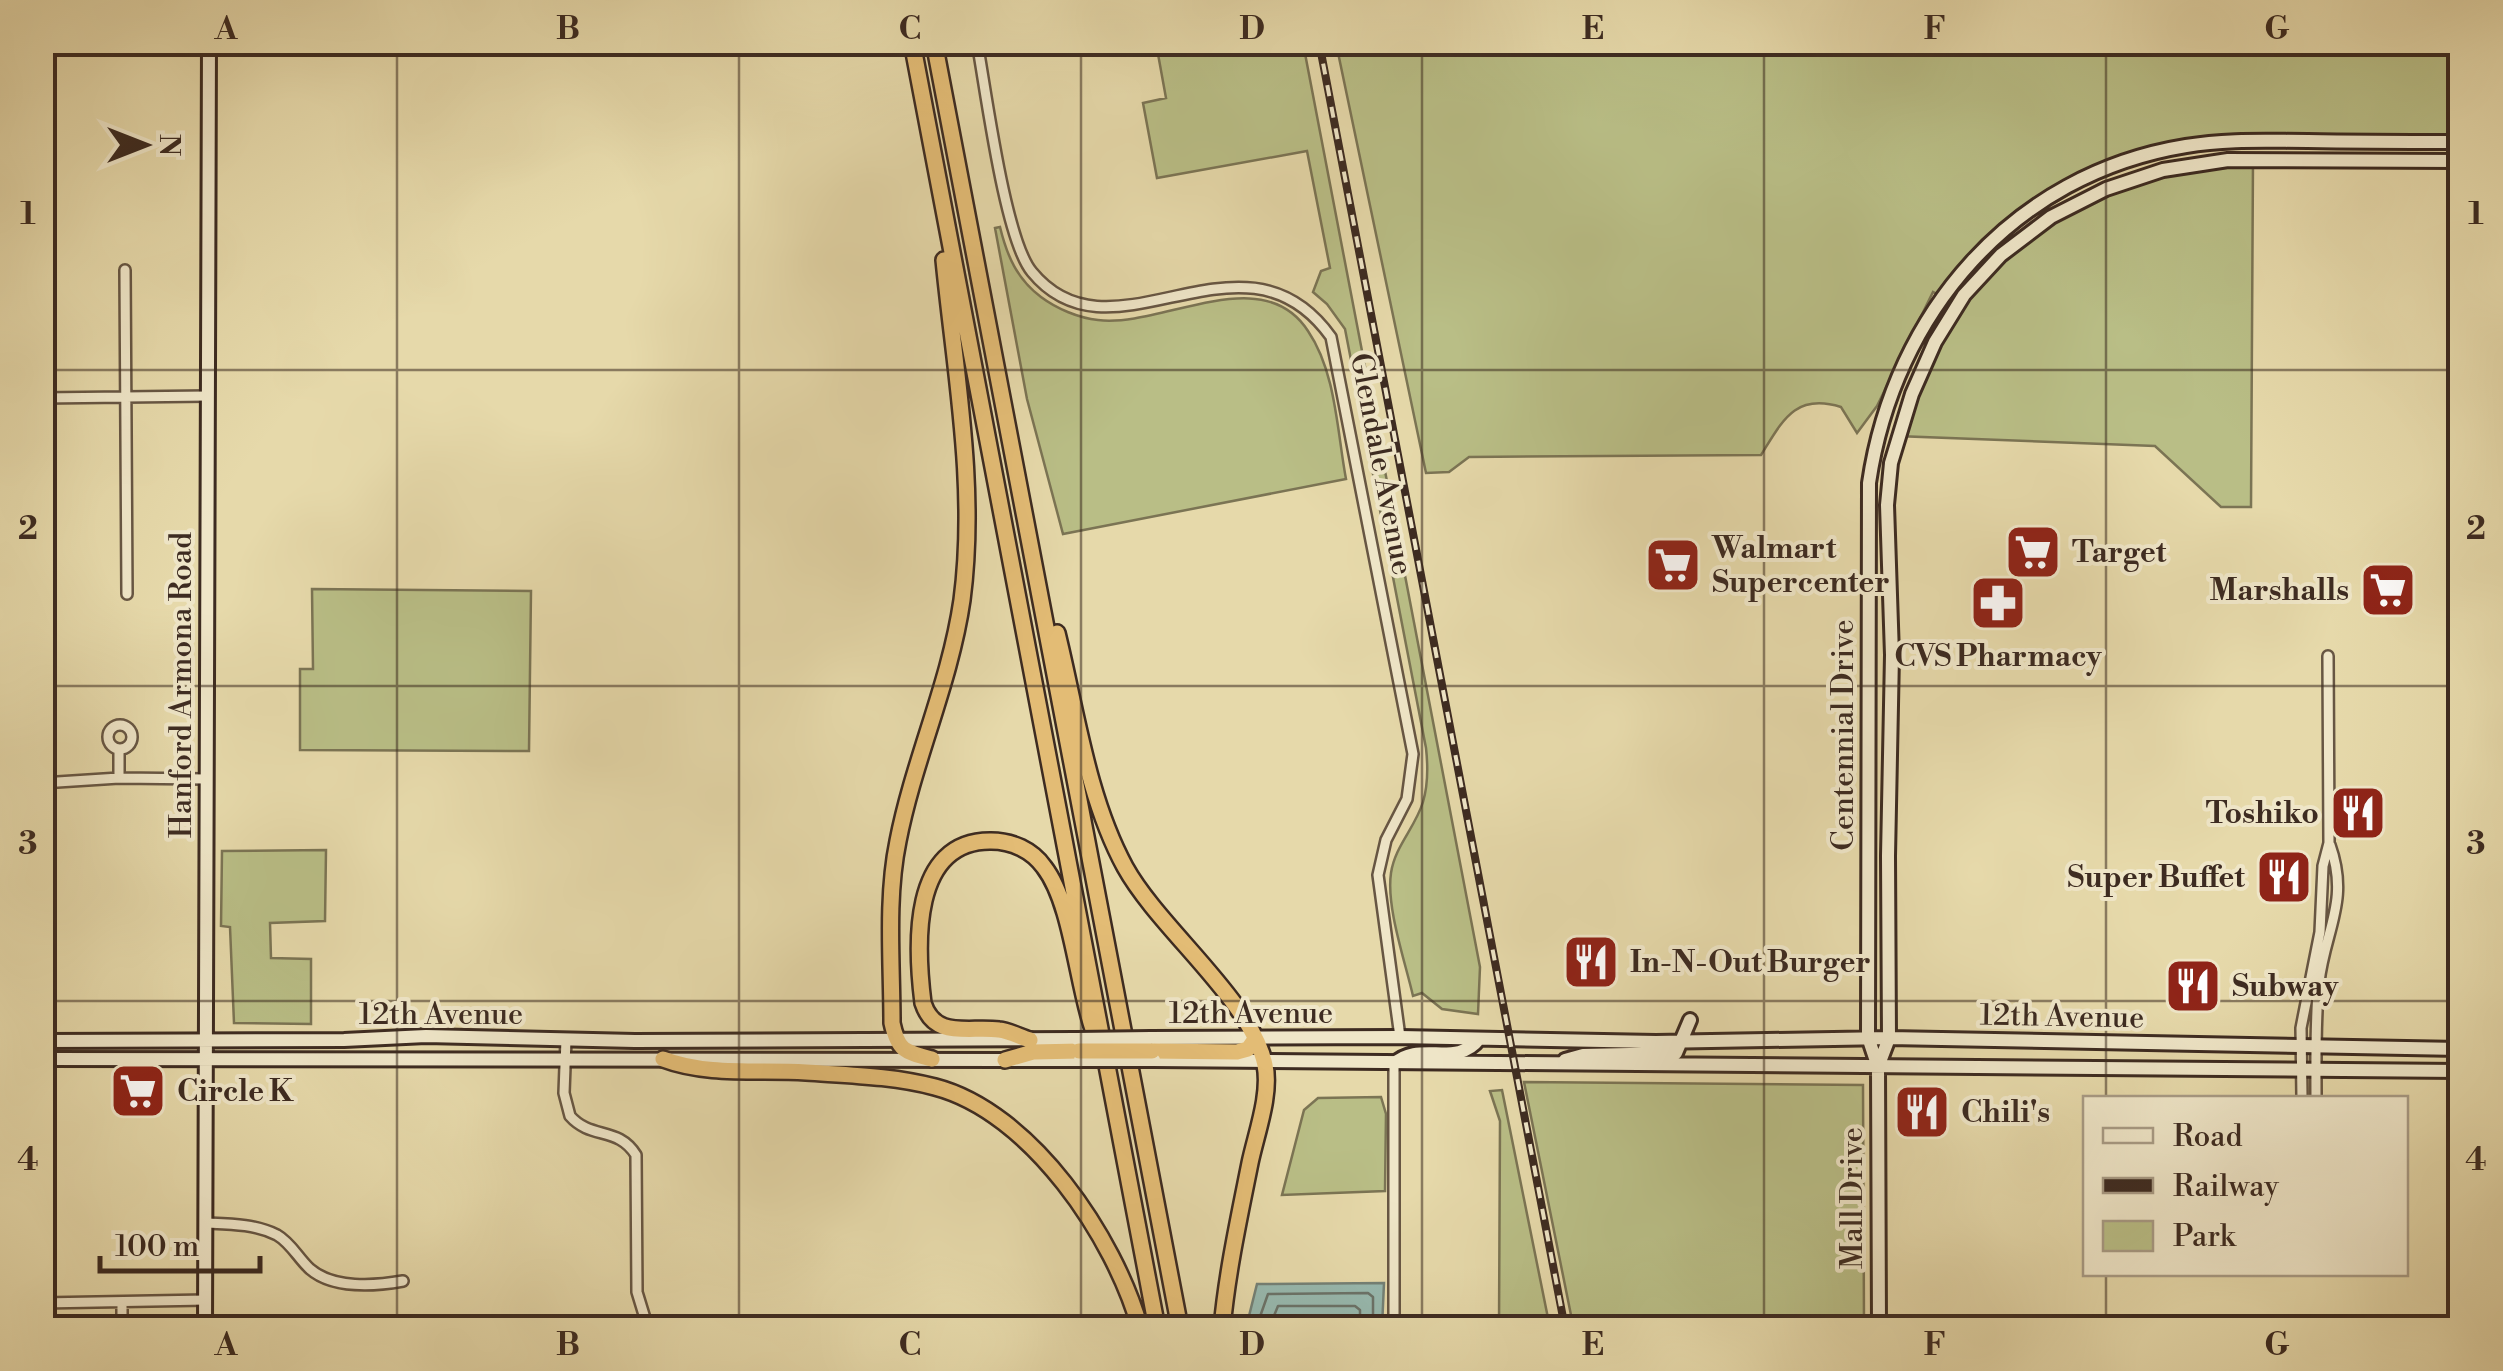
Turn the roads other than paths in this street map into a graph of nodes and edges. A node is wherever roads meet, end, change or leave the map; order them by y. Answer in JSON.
{"nodes":[{"id":1,"x":208,"y":42,"type":"edge"},
{"id":2,"x":912,"y":42,"type":"edge"},
{"id":3,"x":934,"y":42,"type":"edge"},
{"id":4,"x":977,"y":42,"type":"edge"},
{"id":5,"x":2460,"y":142,"type":"edge"},
{"id":6,"x":2189,"y":146,"type":"junction"},
{"id":7,"x":2460,"y":161,"type":"edge"},
{"id":8,"x":938,"y":181,"type":"junction"},
{"id":9,"x":2092,"y":196,"type":"junction"},
{"id":10,"x":124,"y":270,"type":"dead end"},
{"id":11,"x":208,"y":396,"type":"junction"},
{"id":12,"x":128,"y":397,"type":"junction"},
{"id":13,"x":42,"y":398,"type":"edge"},
{"id":14,"x":1015,"y":458,"type":"junction"},
{"id":15,"x":127,"y":594,"type":"dead end"},
{"id":16,"x":2328,"y":656,"type":"dead end"},
{"id":17,"x":120,"y":749,"type":"dead end"},
{"id":18,"x":119,"y":778,"type":"junction"},
{"id":19,"x":206,"y":779,"type":"junction"},
{"id":20,"x":42,"y":783,"type":"edge"},
{"id":21,"x":2329,"y":843,"type":"junction"},
{"id":22,"x":1690,"y":1020,"type":"dead end"},
{"id":23,"x":1400,"y":1037,"type":"junction"},
{"id":24,"x":1868,"y":1037,"type":"junction"},
{"id":25,"x":206,"y":1038,"type":"junction"},
{"id":26,"x":1478,"y":1038,"type":"junction"},
{"id":27,"x":1889,"y":1038,"type":"junction"},
{"id":28,"x":566,"y":1039,"type":"junction"},
{"id":29,"x":1255,"y":1039,"type":"junction"},
{"id":30,"x":896,"y":1040,"type":"junction"},
{"id":31,"x":1030,"y":1040,"type":"junction"},
{"id":32,"x":42,"y":1041,"type":"edge"},
{"id":33,"x":1682,"y":1041,"type":"junction"},
{"id":34,"x":2300,"y":1044,"type":"junction"},
{"id":35,"x":2318,"y":1047,"type":"junction"},
{"id":36,"x":2460,"y":1049,"type":"edge"},
{"id":37,"x":1079,"y":1050,"type":"junction"},
{"id":38,"x":1152,"y":1050,"type":"junction"},
{"id":39,"x":206,"y":1057,"type":"junction"},
{"id":40,"x":42,"y":1058,"type":"edge"},
{"id":41,"x":565,"y":1060,"type":"junction"},
{"id":42,"x":663,"y":1060,"type":"junction"},
{"id":43,"x":932,"y":1060,"type":"junction"},
{"id":44,"x":1006,"y":1060,"type":"joint"},
{"id":45,"x":1265,"y":1063,"type":"junction"},
{"id":46,"x":1394,"y":1064,"type":"junction"},
{"id":47,"x":1558,"y":1064,"type":"junction"},
{"id":48,"x":1878,"y":1068,"type":"junction"},
{"id":49,"x":2302,"y":1069,"type":"junction"},
{"id":50,"x":2460,"y":1070,"type":"edge"},
{"id":51,"x":2317,"y":1071,"type":"junction"},
{"id":52,"x":1110,"y":1076,"type":"junction"},
{"id":53,"x":2302,"y":1096,"type":"edge"},
{"id":54,"x":2316,"y":1096,"type":"edge"},
{"id":55,"x":206,"y":1223,"type":"junction"},
{"id":56,"x":403,"y":1281,"type":"dead end"},
{"id":57,"x":206,"y":1300,"type":"junction"},
{"id":58,"x":122,"y":1302,"type":"junction"},
{"id":59,"x":42,"y":1303,"type":"edge"},
{"id":60,"x":122,"y":1328,"type":"edge"},
{"id":61,"x":205,"y":1328,"type":"edge"},
{"id":62,"x":648,"y":1328,"type":"edge"},
{"id":63,"x":1140,"y":1328,"type":"edge"},
{"id":64,"x":1158,"y":1328,"type":"edge"},
{"id":65,"x":1180,"y":1328,"type":"edge"},
{"id":66,"x":1222,"y":1328,"type":"edge"},
{"id":67,"x":1394,"y":1328,"type":"edge"},
{"id":68,"x":1879,"y":1328,"type":"edge"}],
"edges":[{"from":1,"to":11,"type":"main road","name":"Hanford Armona Road"},
{"from":2,"to":8,"type":"highway"},
{"from":3,"to":14,"type":"highway"},
{"from":4,"to":23,"type":"street","name":"Glendale Avenue"},
{"from":5,"to":6,"type":"main road","name":"Centennial Drive"},
{"from":6,"to":9,"type":"main road"},
{"from":6,"to":24,"type":"main road","name":"Centennial Drive"},
{"from":7,"to":9,"type":"main road","name":"Centennial Drive"},
{"from":8,"to":30,"type":"highway"},
{"from":8,"to":52,"type":"highway"},
{"from":9,"to":27,"type":"main road","name":"Centennial Drive"},
{"from":10,"to":12,"type":"street"},
{"from":11,"to":12,"type":"street"},
{"from":11,"to":19,"type":"main road","name":"Hanford Armona Road"},
{"from":12,"to":13,"type":"street"},
{"from":12,"to":15,"type":"street"},
{"from":14,"to":29,"type":"highway"},
{"from":14,"to":65,"type":"highway"},
{"from":16,"to":21,"type":"street"},
{"from":17,"to":18,"type":"street"},
{"from":18,"to":19,"type":"street"},
{"from":18,"to":20,"type":"street"},
{"from":19,"to":25,"type":"main road","name":"Hanford Armona Road"},
{"from":21,"to":34,"type":"street"},
{"from":21,"to":35,"type":"street"},
{"from":22,"to":33,"type":"main road"},
{"from":23,"to":26,"type":"main road","name":"12th Avenue"},
{"from":23,"to":29,"type":"main road","name":"12th Avenue"},
{"from":24,"to":27,"type":"main road","name":"12th Avenue"},
{"from":24,"to":33,"type":"main road","name":"12th Avenue"},
{"from":24,"to":48,"type":"main road","name":"Mall Drive"},
{"from":25,"to":28,"type":"main road","name":"12th Avenue"},
{"from":25,"to":32,"type":"main road","name":"12th Avenue"},
{"from":25,"to":39,"type":"main road","name":"Hanford Armona Road"},
{"from":26,"to":33,"type":"main road","name":"12th Avenue"},
{"from":26,"to":46,"type":"main road"},
{"from":27,"to":34,"type":"main road","name":"12th Avenue"},
{"from":27,"to":48,"type":"main road","name":"Mall Drive"},
{"from":28,"to":30,"type":"main road","name":"12th Avenue"},
{"from":28,"to":41,"type":"street"},
{"from":29,"to":38,"type":"highway"},
{"from":29,"to":45,"type":"highway"},
{"from":30,"to":31,"type":"main road","name":"12th Avenue"},
{"from":30,"to":43,"type":"highway"},
{"from":31,"to":37,"type":"main road","name":"12th Avenue"},
{"from":31,"to":52,"type":"highway"},
{"from":33,"to":47,"type":"main road"},
{"from":34,"to":35,"type":"main road","name":"12th Avenue"},
{"from":34,"to":49,"type":"street"},
{"from":35,"to":36,"type":"main road","name":"12th Avenue"},
{"from":35,"to":51,"type":"street"},
{"from":37,"to":38,"type":"highway","bridge":true},
{"from":37,"to":44,"type":"highway"},
{"from":38,"to":45,"type":"main road","name":"12th Avenue"},
{"from":39,"to":40,"type":"main road","name":"12th Avenue"},
{"from":39,"to":41,"type":"main road","name":"12th Avenue"},
{"from":39,"to":55,"type":"main road","name":"Hanford Armona Road"},
{"from":41,"to":42,"type":"main road","name":"12th Avenue"},
{"from":41,"to":62,"type":"street"},
{"from":42,"to":43,"type":"main road","name":"12th Avenue"},
{"from":42,"to":63,"type":"highway"},
{"from":43,"to":44,"type":"main road","name":"12th Avenue"},
{"from":45,"to":46,"type":"main road","name":"12th Avenue"},
{"from":45,"to":66,"type":"highway"},
{"from":46,"to":47,"type":"main road","name":"12th Avenue"},
{"from":46,"to":67,"type":"street"},
{"from":47,"to":48,"type":"main road","name":"12th Avenue"},
{"from":48,"to":49,"type":"main road","name":"12th Avenue"},
{"from":48,"to":68,"type":"main road","name":"Mall Drive"},
{"from":49,"to":51,"type":"main road","name":"12th Avenue"},
{"from":49,"to":53,"type":"street"},
{"from":50,"to":51,"type":"main road","name":"12th Avenue"},
{"from":51,"to":54,"type":"street"},
{"from":52,"to":64,"type":"highway"},
{"from":55,"to":56,"type":"street"},
{"from":55,"to":57,"type":"main road","name":"Hanford Armona Road"},
{"from":57,"to":58,"type":"street"},
{"from":57,"to":61,"type":"main road","name":"Hanford Armona Road"},
{"from":58,"to":59,"type":"street"},
{"from":58,"to":60,"type":"street"}]}
